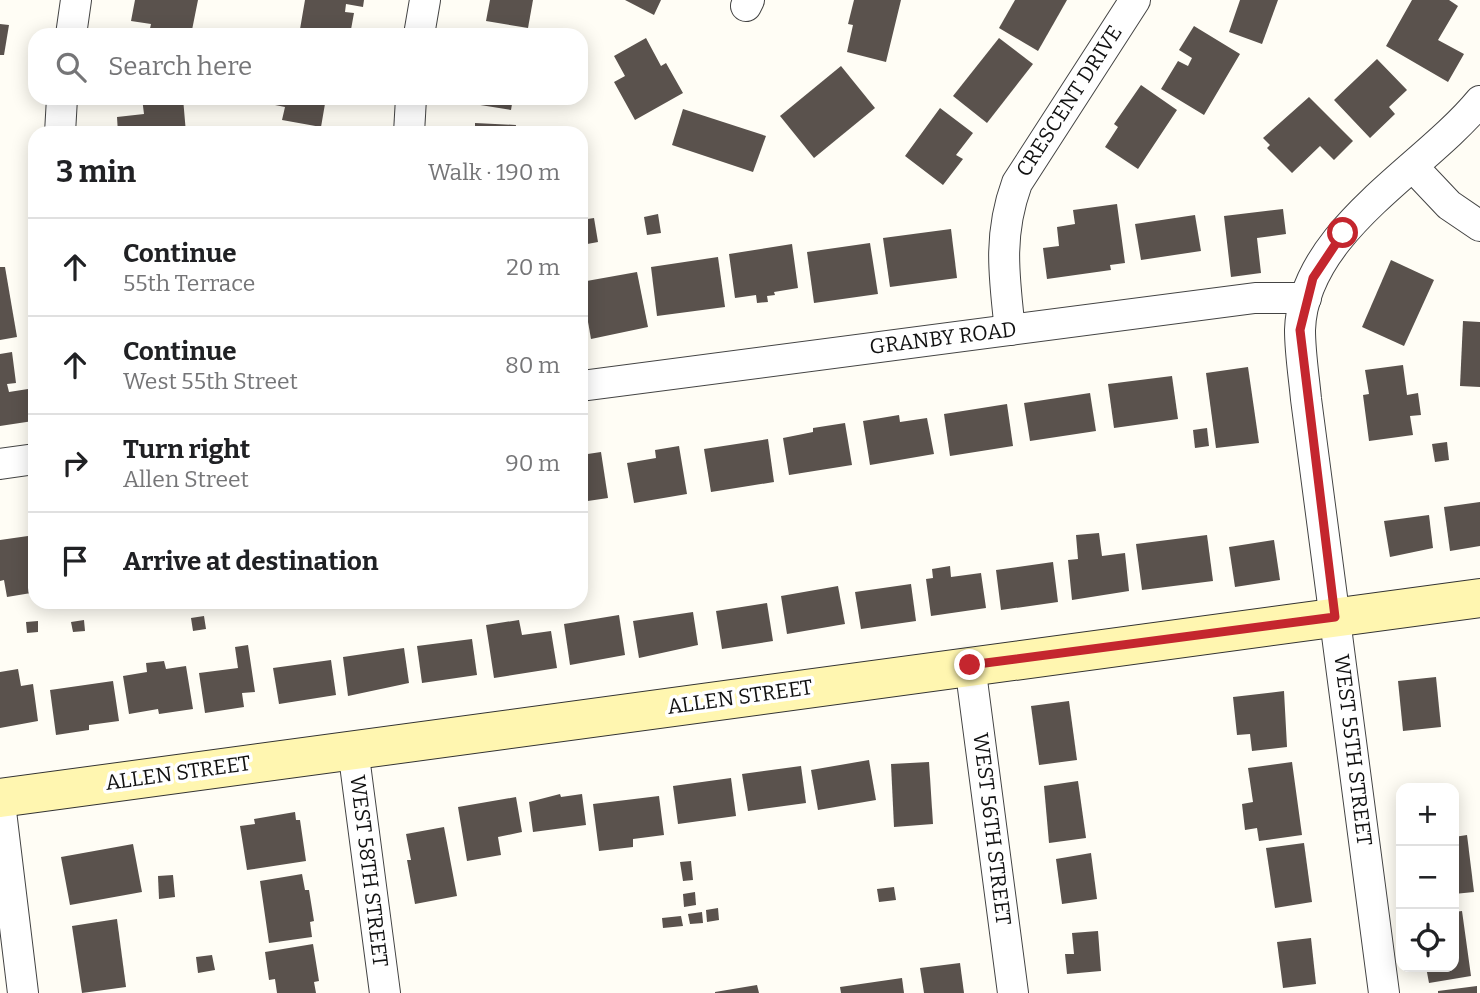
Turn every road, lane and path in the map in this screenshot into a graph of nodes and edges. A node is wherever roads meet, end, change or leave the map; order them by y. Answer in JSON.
{"nodes":[{"id":1,"x":76,"y":0,"type":"edge"},
{"id":2,"x":425,"y":0,"type":"edge"},
{"id":3,"x":1135,"y":0,"type":"edge"},
{"id":4,"x":72,"y":28,"type":"edge"},
{"id":5,"x":420,"y":28,"type":"edge"},
{"id":6,"x":1480,"y":101,"type":"edge"},
{"id":7,"x":62,"y":105,"type":"edge"},
{"id":8,"x":411,"y":105,"type":"edge"},
{"id":9,"x":60,"y":126,"type":"edge"},
{"id":10,"x":409,"y":126,"type":"edge"},
{"id":11,"x":1413,"y":167,"type":"junction"},
{"id":12,"x":1480,"y":226,"type":"edge"},
{"id":13,"x":1306,"y":298,"type":"junction"},
{"id":14,"x":1010,"y":330,"type":"junction"},
{"id":15,"x":588,"y":385,"type":"edge"},
{"id":16,"x":28,"y":460,"type":"edge"},
{"id":17,"x":0,"y":464,"type":"edge"},
{"id":18,"x":1480,"y":598,"type":"edge"},
{"id":19,"x":1335,"y":617,"type":"junction"},
{"id":20,"x":970,"y":665,"type":"junction"},
{"id":21,"x":354,"y":748,"type":"junction"},
{"id":22,"x":0,"y":798,"type":"edge"},
{"id":23,"x":0,"y":803,"type":"edge"},
{"id":24,"x":23,"y":993,"type":"edge"},
{"id":25,"x":385,"y":993,"type":"edge"},
{"id":26,"x":1013,"y":993,"type":"edge"},
{"id":27,"x":1384,"y":993,"type":"edge"}],
"edges":[{"from":1,"to":4,"type":"street"},
{"from":2,"to":5,"type":"street"},
{"from":3,"to":14,"type":"street","name":"CRESCENT DRIVE"},
{"from":6,"to":11,"type":"street","name":"WEST 55TH STREET"},
{"from":7,"to":9,"type":"street"},
{"from":8,"to":10,"type":"street"},
{"from":11,"to":12,"type":"street"},
{"from":11,"to":13,"type":"street","name":"WEST 55TH STREET"},
{"from":13,"to":14,"type":"street","name":"GRANBY ROAD"},
{"from":13,"to":19,"type":"street","name":"WEST 55TH STREET"},
{"from":14,"to":15,"type":"street","name":"GRANBY ROAD"},
{"from":16,"to":17,"type":"street"},
{"from":18,"to":19,"type":"street","name":"ALLEN STREET"},
{"from":19,"to":20,"type":"street","name":"ALLEN STREET"},
{"from":19,"to":27,"type":"street","name":"WEST 55TH STREET"},
{"from":20,"to":21,"type":"street","name":"ALLEN STREET"},
{"from":20,"to":26,"type":"street","name":"WEST 56TH STREET"},
{"from":21,"to":22,"type":"street","name":"ALLEN STREET"},
{"from":21,"to":25,"type":"street","name":"WEST 58TH STREET"},
{"from":23,"to":24,"type":"street"}]}
